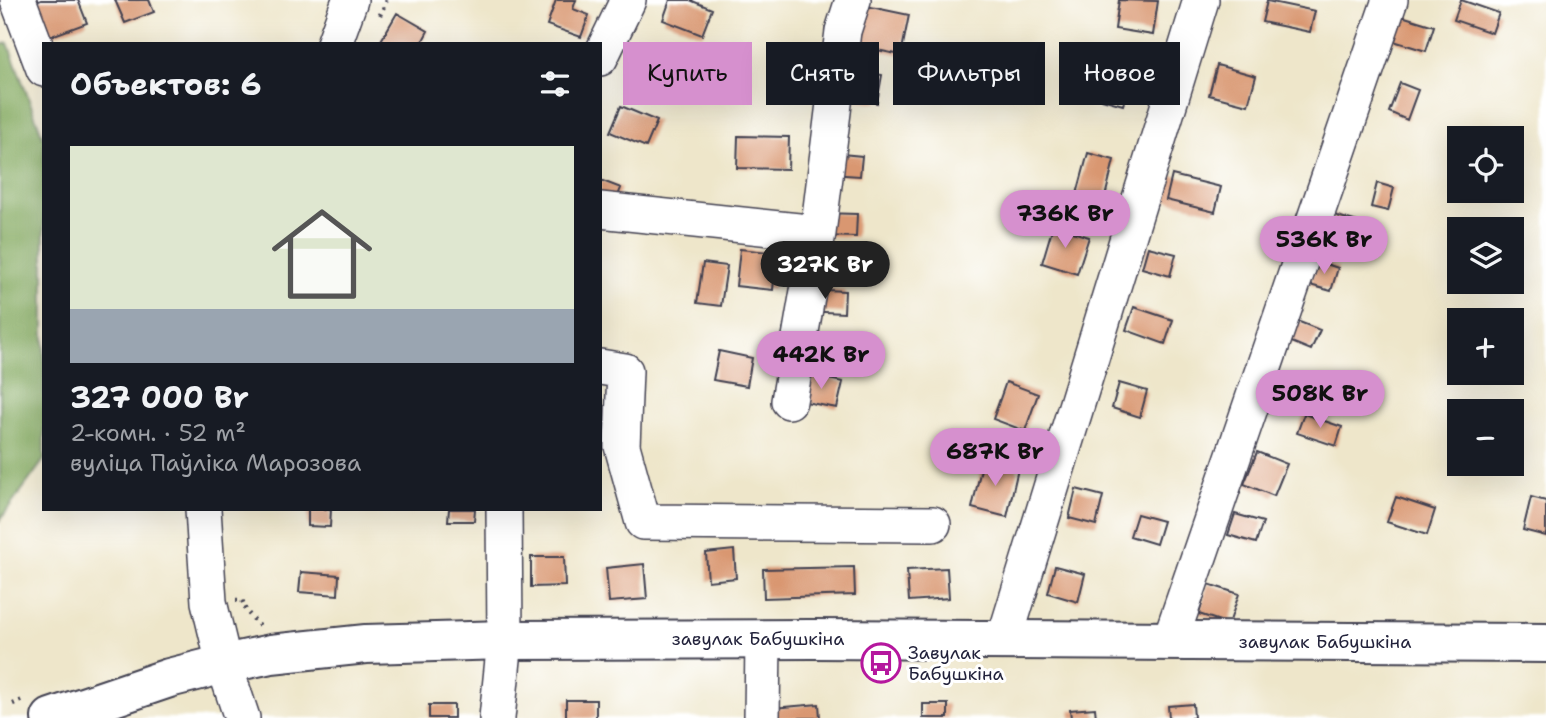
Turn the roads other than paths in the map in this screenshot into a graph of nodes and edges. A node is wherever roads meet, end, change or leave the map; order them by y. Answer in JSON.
{"nodes":[{"id":1,"x":18,"y":0,"type":"edge"},
{"id":2,"x":628,"y":0,"type":"edge"},
{"id":3,"x":853,"y":0,"type":"edge"},
{"id":4,"x":1201,"y":0,"type":"edge"},
{"id":5,"x":1390,"y":0,"type":"edge"},
{"id":6,"x":365,"y":8,"type":"edge"},
{"id":7,"x":336,"y":42,"type":"edge"},
{"id":8,"x":602,"y":54,"type":"edge"},
{"id":9,"x":42,"y":64,"type":"edge"},
{"id":10,"x":602,"y":209,"type":"edge"},
{"id":11,"x":818,"y":233,"type":"junction"},
{"id":12,"x":602,"y":367,"type":"edge"},
{"id":13,"x":789,"y":401,"type":"dead end"},
{"id":14,"x":203,"y":511,"type":"edge"},
{"id":15,"x":504,"y":511,"type":"edge"},
{"id":16,"x":933,"y":524,"type":"dead end"},
{"id":17,"x":505,"y":640,"type":"junction"},
{"id":18,"x":763,"y":640,"type":"junction"},
{"id":19,"x":1004,"y":641,"type":"junction"},
{"id":20,"x":1170,"y":641,"type":"junction"},
{"id":21,"x":1546,"y":643,"type":"edge"},
{"id":22,"x":224,"y":664,"type":"junction"},
{"id":23,"x":51,"y":718,"type":"edge"},
{"id":24,"x":242,"y":718,"type":"edge"},
{"id":25,"x":497,"y":718,"type":"edge"},
{"id":26,"x":762,"y":718,"type":"edge"}],
"edges":[{"from":1,"to":9,"type":"street"},
{"from":2,"to":8,"type":"street"},
{"from":3,"to":11,"type":"street"},
{"from":4,"to":19,"type":"street"},
{"from":5,"to":20,"type":"street"},
{"from":6,"to":7,"type":"street"},
{"from":10,"to":11,"type":"street"},
{"from":11,"to":13,"type":"street"},
{"from":12,"to":16,"type":"street"},
{"from":14,"to":22,"type":"street"},
{"from":15,"to":17,"type":"street"},
{"from":17,"to":18,"type":"main road","name":"завулак Бабушкіна"},
{"from":17,"to":22,"type":"main road","name":"завулак Бабушкіна"},
{"from":17,"to":25,"type":"street"},
{"from":18,"to":19,"type":"main road","name":"завулак Бабушкіна"},
{"from":18,"to":26,"type":"street"},
{"from":19,"to":20,"type":"main road","name":"завулак Бабушкіна"},
{"from":20,"to":21,"type":"main road","name":"завулак Бабушкіна"},
{"from":22,"to":23,"type":"main road","name":"завулак Бабушкіна"},
{"from":22,"to":24,"type":"street"}]}
